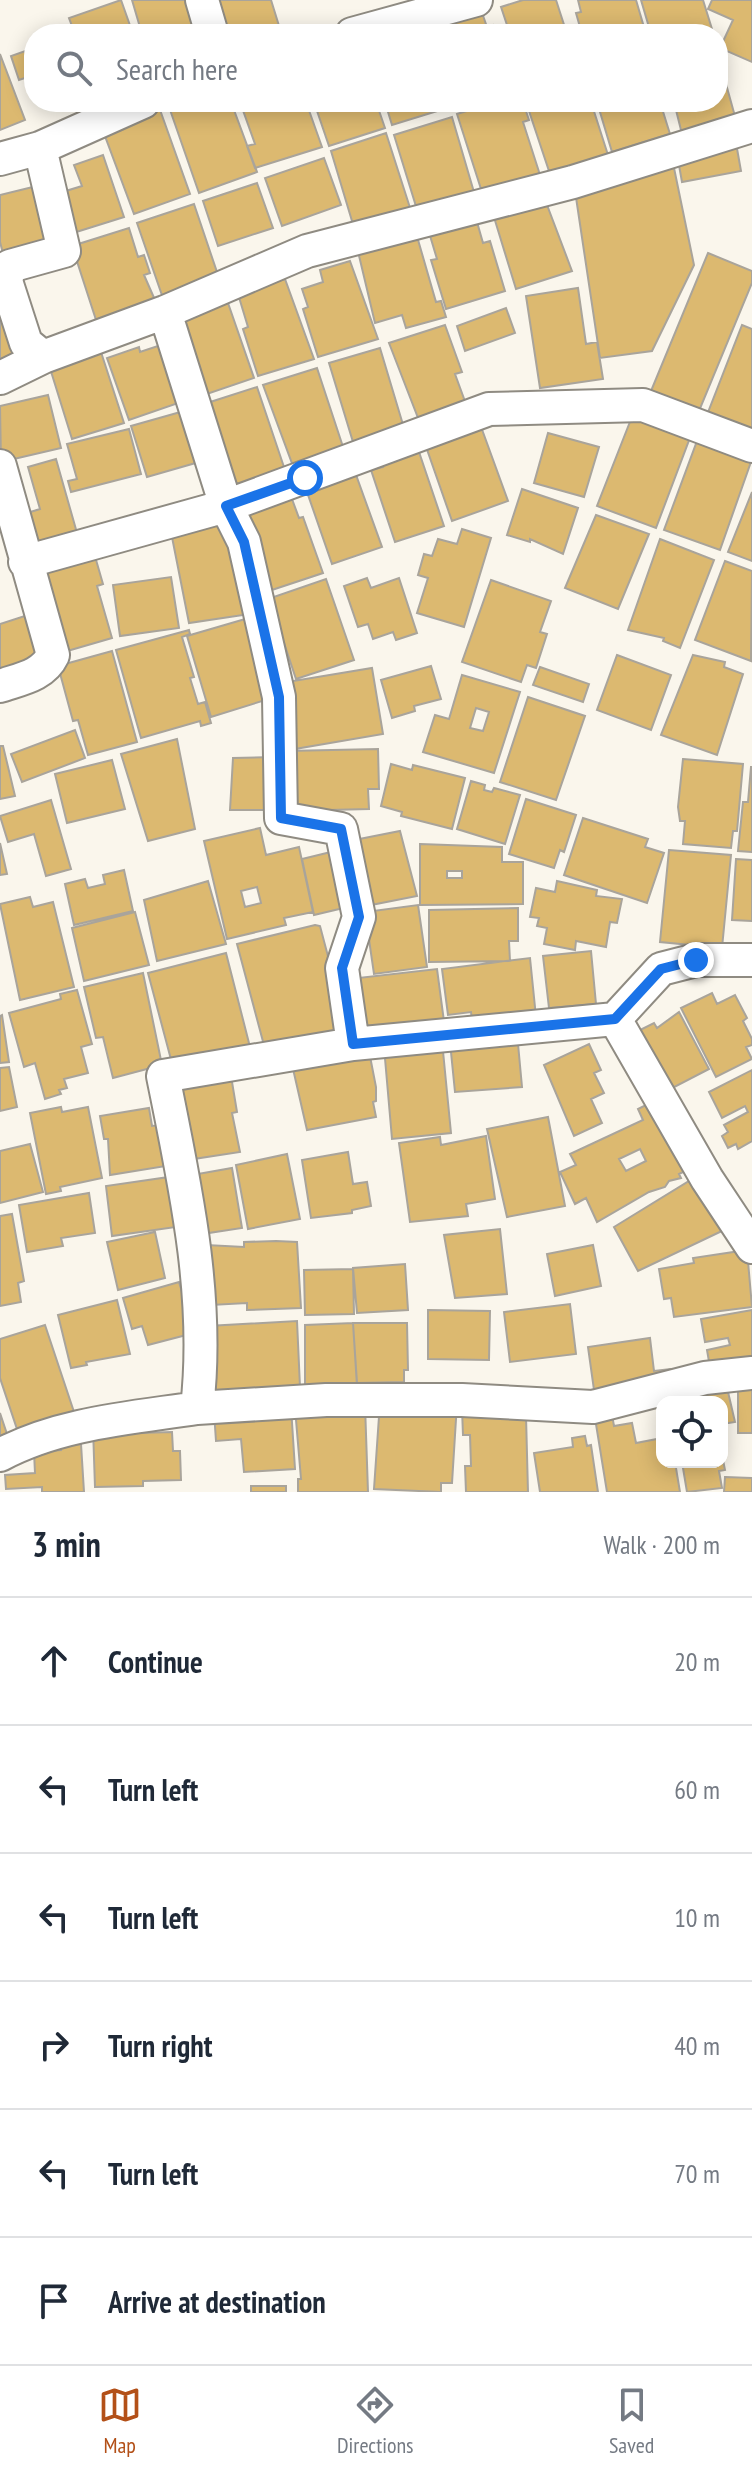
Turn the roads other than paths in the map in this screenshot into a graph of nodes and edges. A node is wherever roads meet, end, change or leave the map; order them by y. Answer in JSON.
{"nodes":[{"id":1,"x":202,"y":0,"type":"edge"},
{"id":2,"x":476,"y":0,"type":"edge"},
{"id":3,"x":209,"y":24,"type":"edge"},
{"id":4,"x":388,"y":24,"type":"edge"},
{"id":5,"x":121,"y":112,"type":"edge"},
{"id":6,"x":752,"y":126,"type":"edge"},
{"id":7,"x":40,"y":148,"type":"junction"},
{"id":8,"x":0,"y":159,"type":"edge"},
{"id":9,"x":165,"y":312,"type":"junction"},
{"id":10,"x":43,"y":357,"type":"junction"},
{"id":11,"x":0,"y":378,"type":"edge"},
{"id":12,"x":752,"y":446,"type":"edge"},
{"id":13,"x":0,"y":466,"type":"edge"},
{"id":14,"x":226,"y":506,"type":"junction"},
{"id":15,"x":25,"y":562,"type":"junction"},
{"id":16,"x":0,"y":686,"type":"edge"},
{"id":17,"x":752,"y":960,"type":"edge"},
{"id":18,"x":615,"y":1019,"type":"junction"},
{"id":19,"x":353,"y":1044,"type":"junction"},
{"id":20,"x":752,"y":1247,"type":"edge"},
{"id":21,"x":752,"y":1373,"type":"edge"},
{"id":22,"x":197,"y":1408,"type":"junction"},
{"id":23,"x":0,"y":1455,"type":"edge"}],
"edges":[{"from":1,"to":3,"type":"street"},
{"from":2,"to":4,"type":"street"},
{"from":5,"to":7,"type":"street"},
{"from":6,"to":9,"type":"street"},
{"from":7,"to":8,"type":"street"},
{"from":7,"to":10,"type":"street"},
{"from":9,"to":10,"type":"street"},
{"from":9,"to":14,"type":"street"},
{"from":10,"to":11,"type":"street"},
{"from":12,"to":14,"type":"street"},
{"from":13,"to":15,"type":"street"},
{"from":14,"to":15,"type":"street"},
{"from":14,"to":19,"type":"street"},
{"from":15,"to":16,"type":"street"},
{"from":17,"to":18,"type":"street"},
{"from":18,"to":19,"type":"street"},
{"from":18,"to":20,"type":"street"},
{"from":19,"to":22,"type":"street"},
{"from":21,"to":22,"type":"street"},
{"from":22,"to":23,"type":"street"}]}
